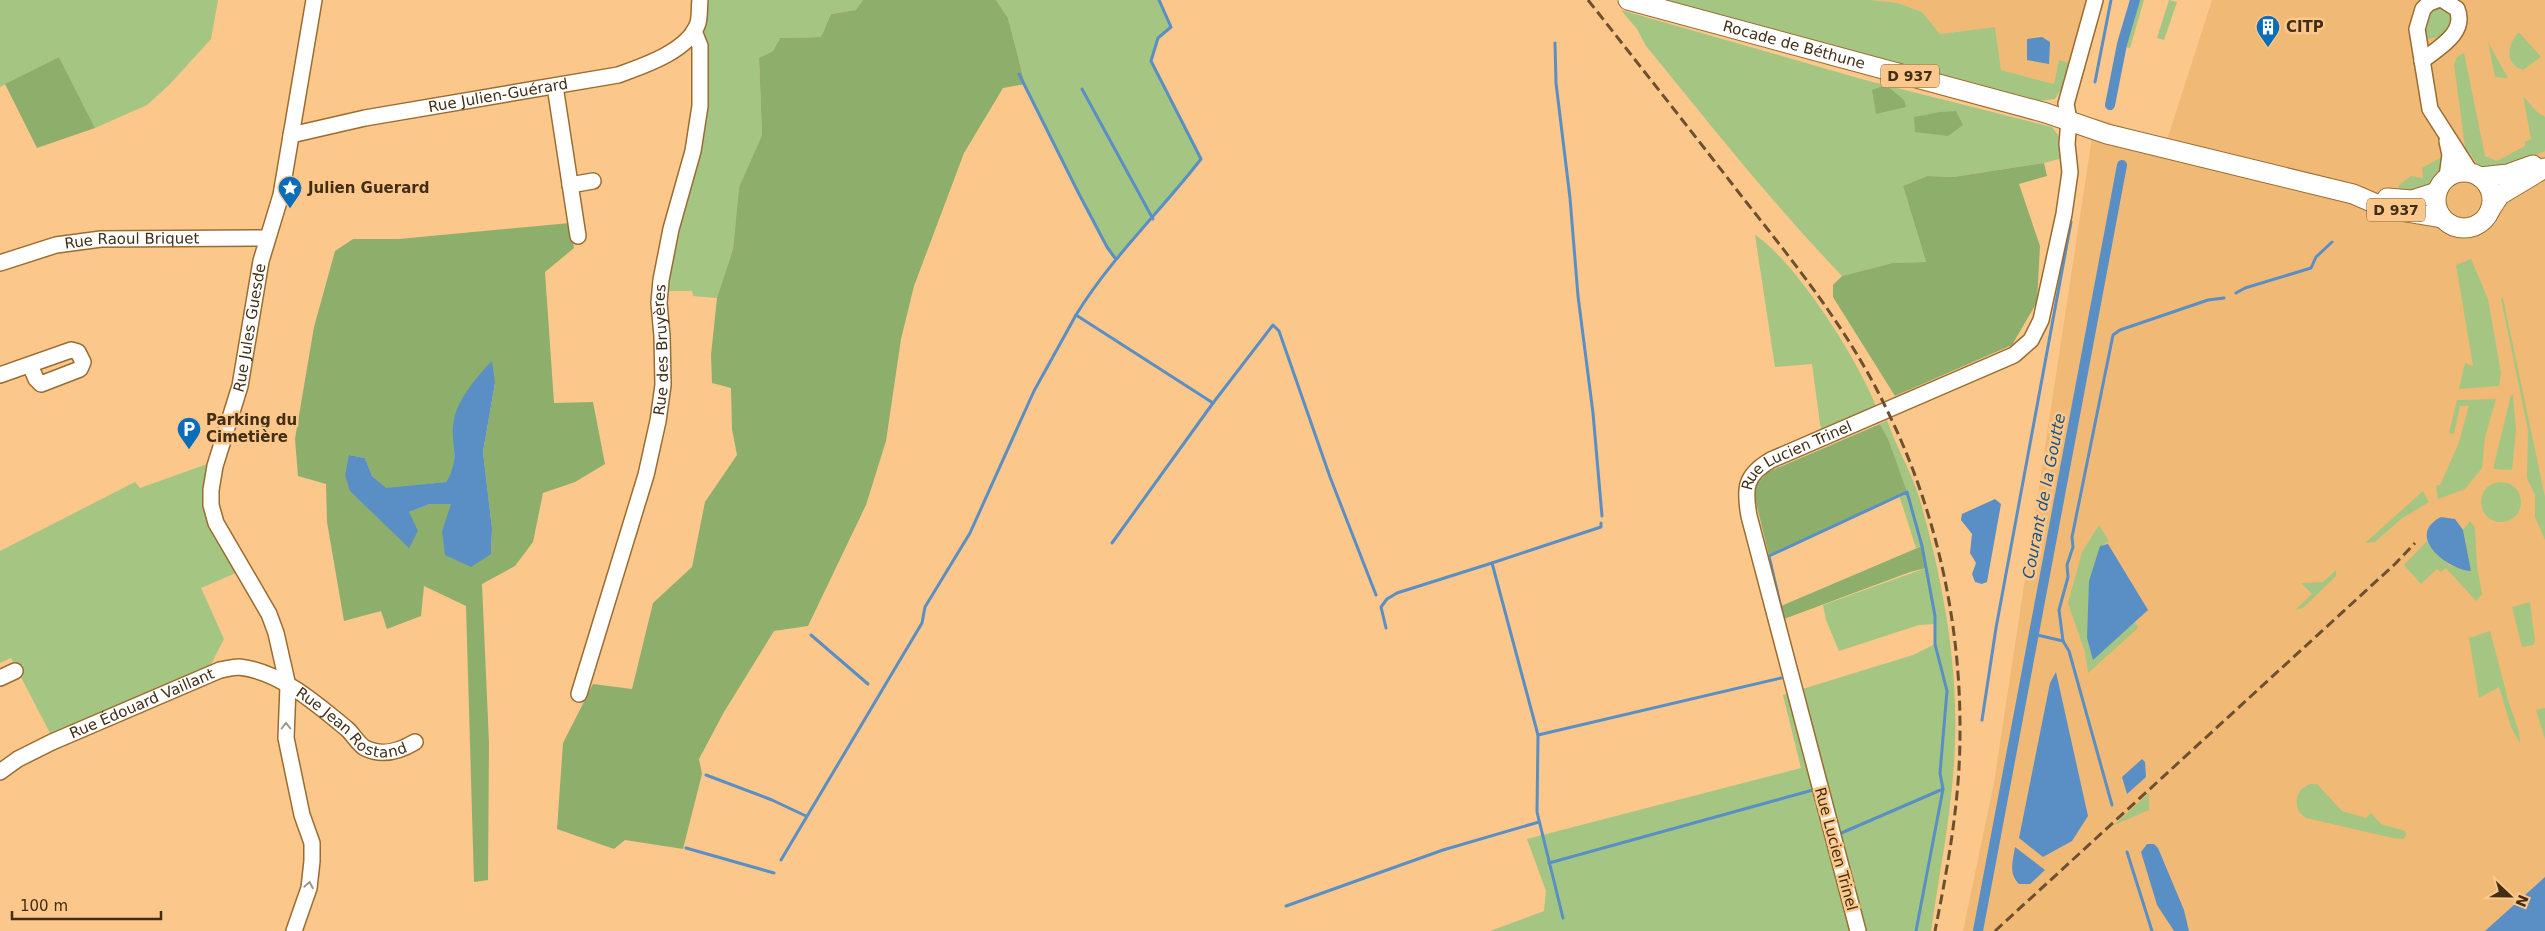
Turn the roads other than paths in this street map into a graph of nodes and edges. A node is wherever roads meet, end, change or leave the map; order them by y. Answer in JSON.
{"nodes":[{"id":1,"x":314,"y":0,"type":"edge"},
{"id":2,"x":700,"y":0,"type":"edge"},
{"id":3,"x":1628,"y":0,"type":"edge"},
{"id":4,"x":2095,"y":0,"type":"edge"},
{"id":5,"x":2437,"y":0,"type":"edge"},
{"id":6,"x":2443,"y":0,"type":"edge"},
{"id":7,"x":694,"y":31,"type":"junction"},
{"id":8,"x":2422,"y":61,"type":"junction"},
{"id":9,"x":554,"y":86,"type":"junction"},
{"id":10,"x":2069,"y":120,"type":"junction"},
{"id":11,"x":2446,"y":134,"type":"junction"},
{"id":12,"x":291,"y":135,"type":"junction"},
{"id":13,"x":2545,"y":159,"type":"edge"},
{"id":14,"x":2545,"y":168,"type":"edge"},
{"id":15,"x":2475,"y":175,"type":"junction"},
{"id":16,"x":593,"y":181,"type":"dead end"},
{"id":17,"x":570,"y":185,"type":"junction"},
{"id":18,"x":2442,"y":185,"type":"junction"},
{"id":19,"x":2353,"y":194,"type":"junction"},
{"id":20,"x":2490,"y":210,"type":"junction"},
{"id":21,"x":2442,"y":218,"type":"junction"},
{"id":22,"x":578,"y":236,"type":"dead end"},
{"id":23,"x":266,"y":238,"type":"junction"},
{"id":24,"x":0,"y":264,"type":"edge"},
{"id":25,"x":30,"y":365,"type":"dead end"},
{"id":26,"x":0,"y":375,"type":"edge"},
{"id":27,"x":15,"y":671,"type":"dead end"},
{"id":28,"x":0,"y":678,"type":"edge"},
{"id":29,"x":288,"y":686,"type":"junction"},
{"id":30,"x":579,"y":694,"type":"dead end"},
{"id":31,"x":415,"y":742,"type":"dead end"},
{"id":32,"x":0,"y":772,"type":"edge"},
{"id":33,"x":294,"y":931,"type":"edge"},
{"id":34,"x":1858,"y":931,"type":"edge"}],
"edges":[{"from":1,"to":12,"type":"street","name":"Rue Jules Guesde"},
{"from":2,"to":7,"type":"street","name":"Rue des Bruyères"},
{"from":3,"to":10,"type":"main road","name":"Rocade de Béthune","number":"D 937"},
{"from":4,"to":10,"type":"street","name":"Rue Lucien Trinel"},
{"from":5,"to":8,"type":"street"},
{"from":6,"to":8,"type":"street"},
{"from":7,"to":9,"type":"street","name":"Rue Julien-Guérard"},
{"from":7,"to":30,"type":"street","name":"Rue des Bruyères"},
{"from":8,"to":11,"type":"street"},
{"from":9,"to":12,"type":"street","name":"Rue Julien-Guérard"},
{"from":9,"to":17,"type":"street"},
{"from":10,"to":19,"type":"main road","name":"Rocade de Béthune","number":"D 937"},
{"from":10,"to":34,"type":"street","name":"Rue Lucien Trinel"},
{"from":11,"to":15,"type":"street"},
{"from":11,"to":18,"type":"street"},
{"from":12,"to":23,"type":"street","name":"Rue Jules Guesde"},
{"from":13,"to":15,"type":"main road"},
{"from":14,"to":20,"type":"main road"},
{"from":15,"to":18,"type":"main road"},
{"from":15,"to":20,"type":"main road"},
{"from":16,"to":17,"type":"street"},
{"from":17,"to":22,"type":"street"},
{"from":18,"to":19,"type":"main road","number":"D 937"},
{"from":18,"to":21,"type":"main road"},
{"from":19,"to":21,"type":"main road","number":"D 937"},
{"from":20,"to":21,"type":"main road"},
{"from":23,"to":24,"type":"street","name":"Rue Raoul Briquet"},
{"from":23,"to":29,"type":"street","name":"Rue Jules Guesde"},
{"from":25,"to":26,"type":"street"},
{"from":27,"to":28,"type":"street"},
{"from":29,"to":31,"type":"street","name":"Rue Jean Rostand"},
{"from":29,"to":32,"type":"street","name":"Rue Édouard Vaillant"},
{"from":33,"to":29,"type":"street","name":"Rue Jules Guesde","one_way":true}]}
